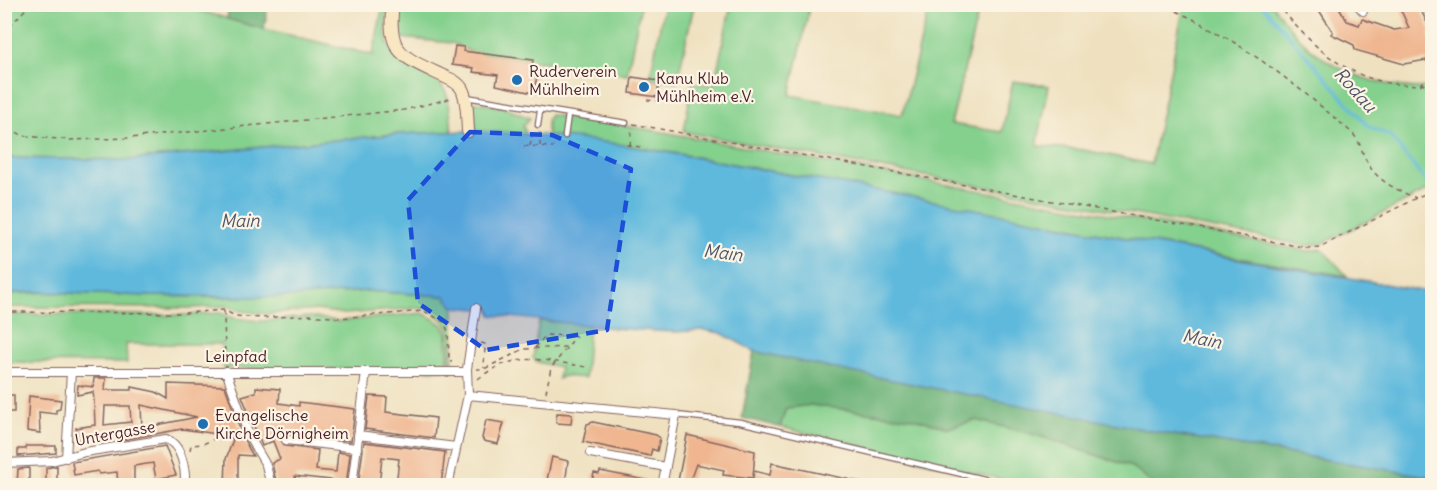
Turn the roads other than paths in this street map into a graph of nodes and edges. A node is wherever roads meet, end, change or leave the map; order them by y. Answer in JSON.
{"nodes":[{"id":1,"x":393,"y":4,"type":"edge"},
{"id":2,"x":1426,"y":4,"type":"edge"},
{"id":3,"x":1432,"y":17,"type":"edge"},
{"id":4,"x":465,"y":97,"type":"junction"},
{"id":5,"x":540,"y":111,"type":"junction"},
{"id":6,"x":568,"y":115,"type":"junction"},
{"id":7,"x":626,"y":123,"type":"road end"},
{"id":8,"x":538,"y":125,"type":"dead end"},
{"id":9,"x":468,"y":131,"type":"dead end"},
{"id":10,"x":566,"y":136,"type":"dead end"},
{"id":11,"x":476,"y":308,"type":"dead end"},
{"id":12,"x":226,"y":371,"type":"junction"},
{"id":13,"x":467,"y":371,"type":"junction"},
{"id":14,"x":4,"y":372,"type":"edge"},
{"id":15,"x":71,"y":372,"type":"junction"},
{"id":16,"x":366,"y":372,"type":"junction"},
{"id":17,"x":468,"y":391,"type":"junction"},
{"id":18,"x":676,"y":415,"type":"junction"},
{"id":19,"x":358,"y":435,"type":"junction"},
{"id":20,"x":286,"y":440,"type":"dead end"},
{"id":21,"x":456,"y":447,"type":"junction"},
{"id":22,"x":357,"y":448,"type":"junction"},
{"id":23,"x":590,"y":453,"type":"dead end"},
{"id":24,"x":66,"y":458,"type":"junction"},
{"id":25,"x":4,"y":463,"type":"edge"},
{"id":26,"x":666,"y":467,"type":"junction"},
{"id":27,"x":185,"y":486,"type":"edge"},
{"id":28,"x":271,"y":486,"type":"edge"},
{"id":29,"x":352,"y":486,"type":"edge"},
{"id":30,"x":448,"y":486,"type":"edge"},
{"id":31,"x":662,"y":486,"type":"edge"},
{"id":32,"x":1012,"y":486,"type":"edge"}],
"edges":[{"from":1,"to":4,"type":"street"},
{"from":2,"to":3,"type":"street"},
{"from":4,"to":5,"type":"lane"},
{"from":4,"to":9,"type":"street"},
{"from":5,"to":6,"type":"lane"},
{"from":5,"to":8,"type":"lane"},
{"from":6,"to":7,"type":"lane"},
{"from":6,"to":10,"type":"lane"},
{"from":11,"to":13,"type":"street"},
{"from":12,"to":15,"type":"street","name":"Leinpfad"},
{"from":12,"to":16,"type":"street","name":"Leinpfad"},
{"from":12,"to":28,"type":"street"},
{"from":13,"to":16,"type":"street","name":"Leinpfad"},
{"from":13,"to":17,"type":"street"},
{"from":14,"to":15,"type":"street","name":"Leinpfad"},
{"from":15,"to":24,"type":"street","name":"Untergasse"},
{"from":16,"to":19,"type":"street"},
{"from":17,"to":18,"type":"street"},
{"from":17,"to":21,"type":"street"},
{"from":18,"to":26,"type":"street"},
{"from":18,"to":32,"type":"lane"},
{"from":19,"to":21,"type":"street"},
{"from":19,"to":22,"type":"street"},
{"from":20,"to":22,"type":"street"},
{"from":21,"to":30,"type":"street"},
{"from":22,"to":29,"type":"street"},
{"from":23,"to":26,"type":"street"},
{"from":24,"to":25,"type":"street","name":"Untergasse"},
{"from":24,"to":27,"type":"street","name":"Untergasse"},
{"from":26,"to":31,"type":"street"}]}
